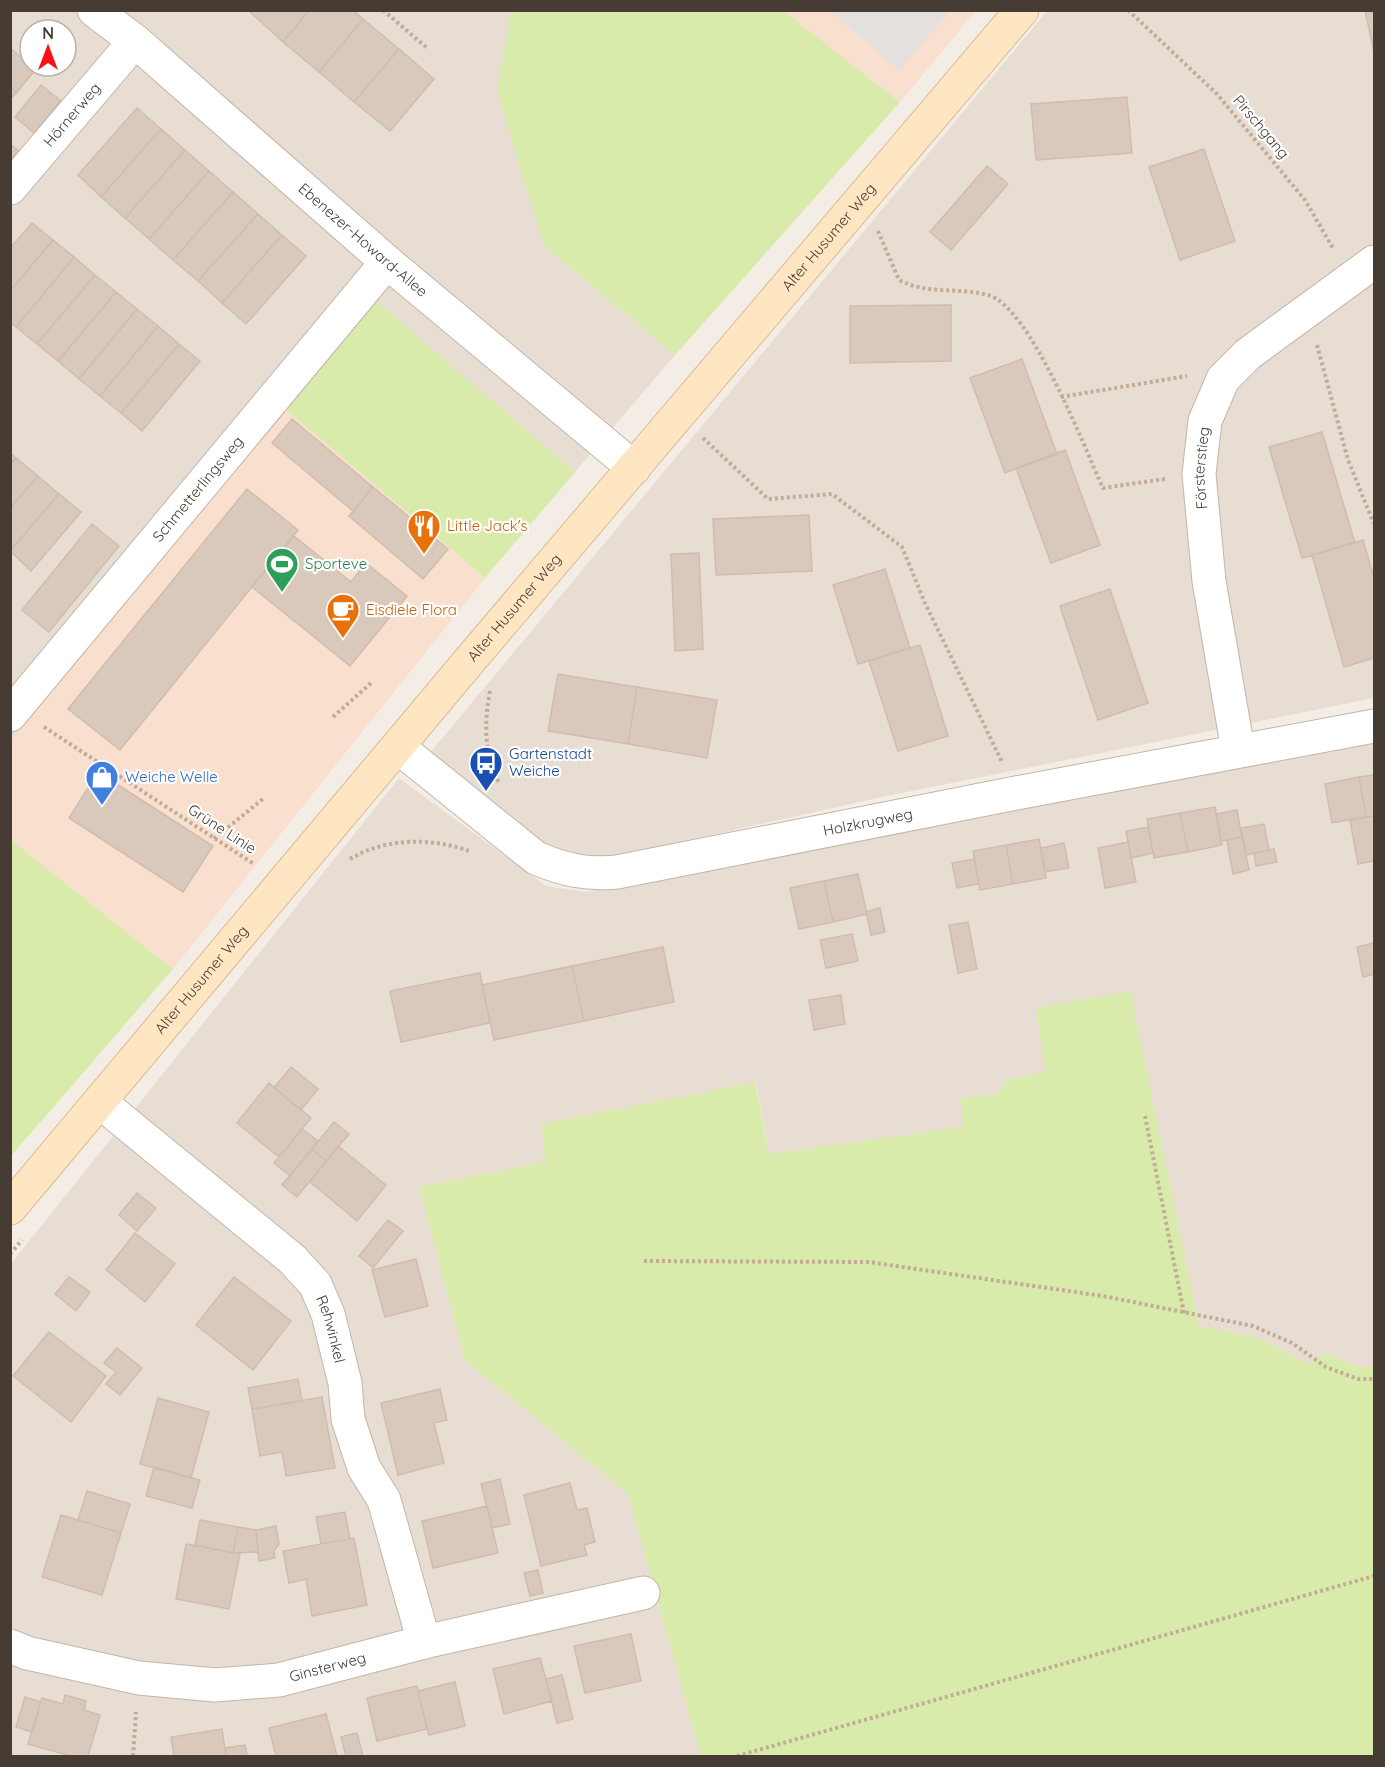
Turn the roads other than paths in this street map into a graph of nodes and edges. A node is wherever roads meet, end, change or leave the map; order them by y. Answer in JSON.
{"nodes":[{"id":1,"x":94,"y":10,"type":"edge"},
{"id":2,"x":1022,"y":10,"type":"edge"},
{"id":3,"x":135,"y":41,"type":"junction"},
{"id":4,"x":10,"y":188,"type":"edge"},
{"id":5,"x":387,"y":262,"type":"junction"},
{"id":6,"x":1363,"y":270,"type":"edge"},
{"id":7,"x":634,"y":468,"type":"junction"},
{"id":8,"x":14,"y":711,"type":"edge"},
{"id":9,"x":1374,"y":726,"type":"edge"},
{"id":10,"x":398,"y":747,"type":"junction"},
{"id":11,"x":1238,"y":750,"type":"junction"},
{"id":12,"x":100,"y":1102,"type":"junction"},
{"id":13,"x":10,"y":1208,"type":"edge"},
{"id":14,"x":643,"y":1593,"type":"dead end"},
{"id":15,"x":424,"y":1642,"type":"junction"},
{"id":16,"x":10,"y":1646,"type":"edge"}],
"edges":[{"from":1,"to":3,"type":"street","name":"Ebenezer-Howard-Allee"},
{"from":2,"to":7,"type":"street","name":"Alter Husumer Weg"},
{"from":3,"to":4,"type":"street","name":"Hörnerweg"},
{"from":3,"to":5,"type":"street","name":"Ebenezer-Howard-Allee"},
{"from":5,"to":7,"type":"street","name":"Ebenezer-Howard-Allee"},
{"from":5,"to":8,"type":"street","name":"Schmetterlingsweg"},
{"from":6,"to":11,"type":"street","name":"Försterstieg"},
{"from":7,"to":10,"type":"street","name":"Alter Husumer Weg"},
{"from":9,"to":11,"type":"street","name":"Holzkrugweg"},
{"from":10,"to":11,"type":"street","name":"Holzkrugweg"},
{"from":10,"to":12,"type":"street","name":"Alter Husumer Weg"},
{"from":12,"to":13,"type":"street","name":"Alter Husumer Weg"},
{"from":12,"to":15,"type":"street","name":"Rehwinkel"},
{"from":14,"to":15,"type":"street","name":"Ginsterweg"},
{"from":15,"to":16,"type":"street","name":"Ginsterweg"}]}
